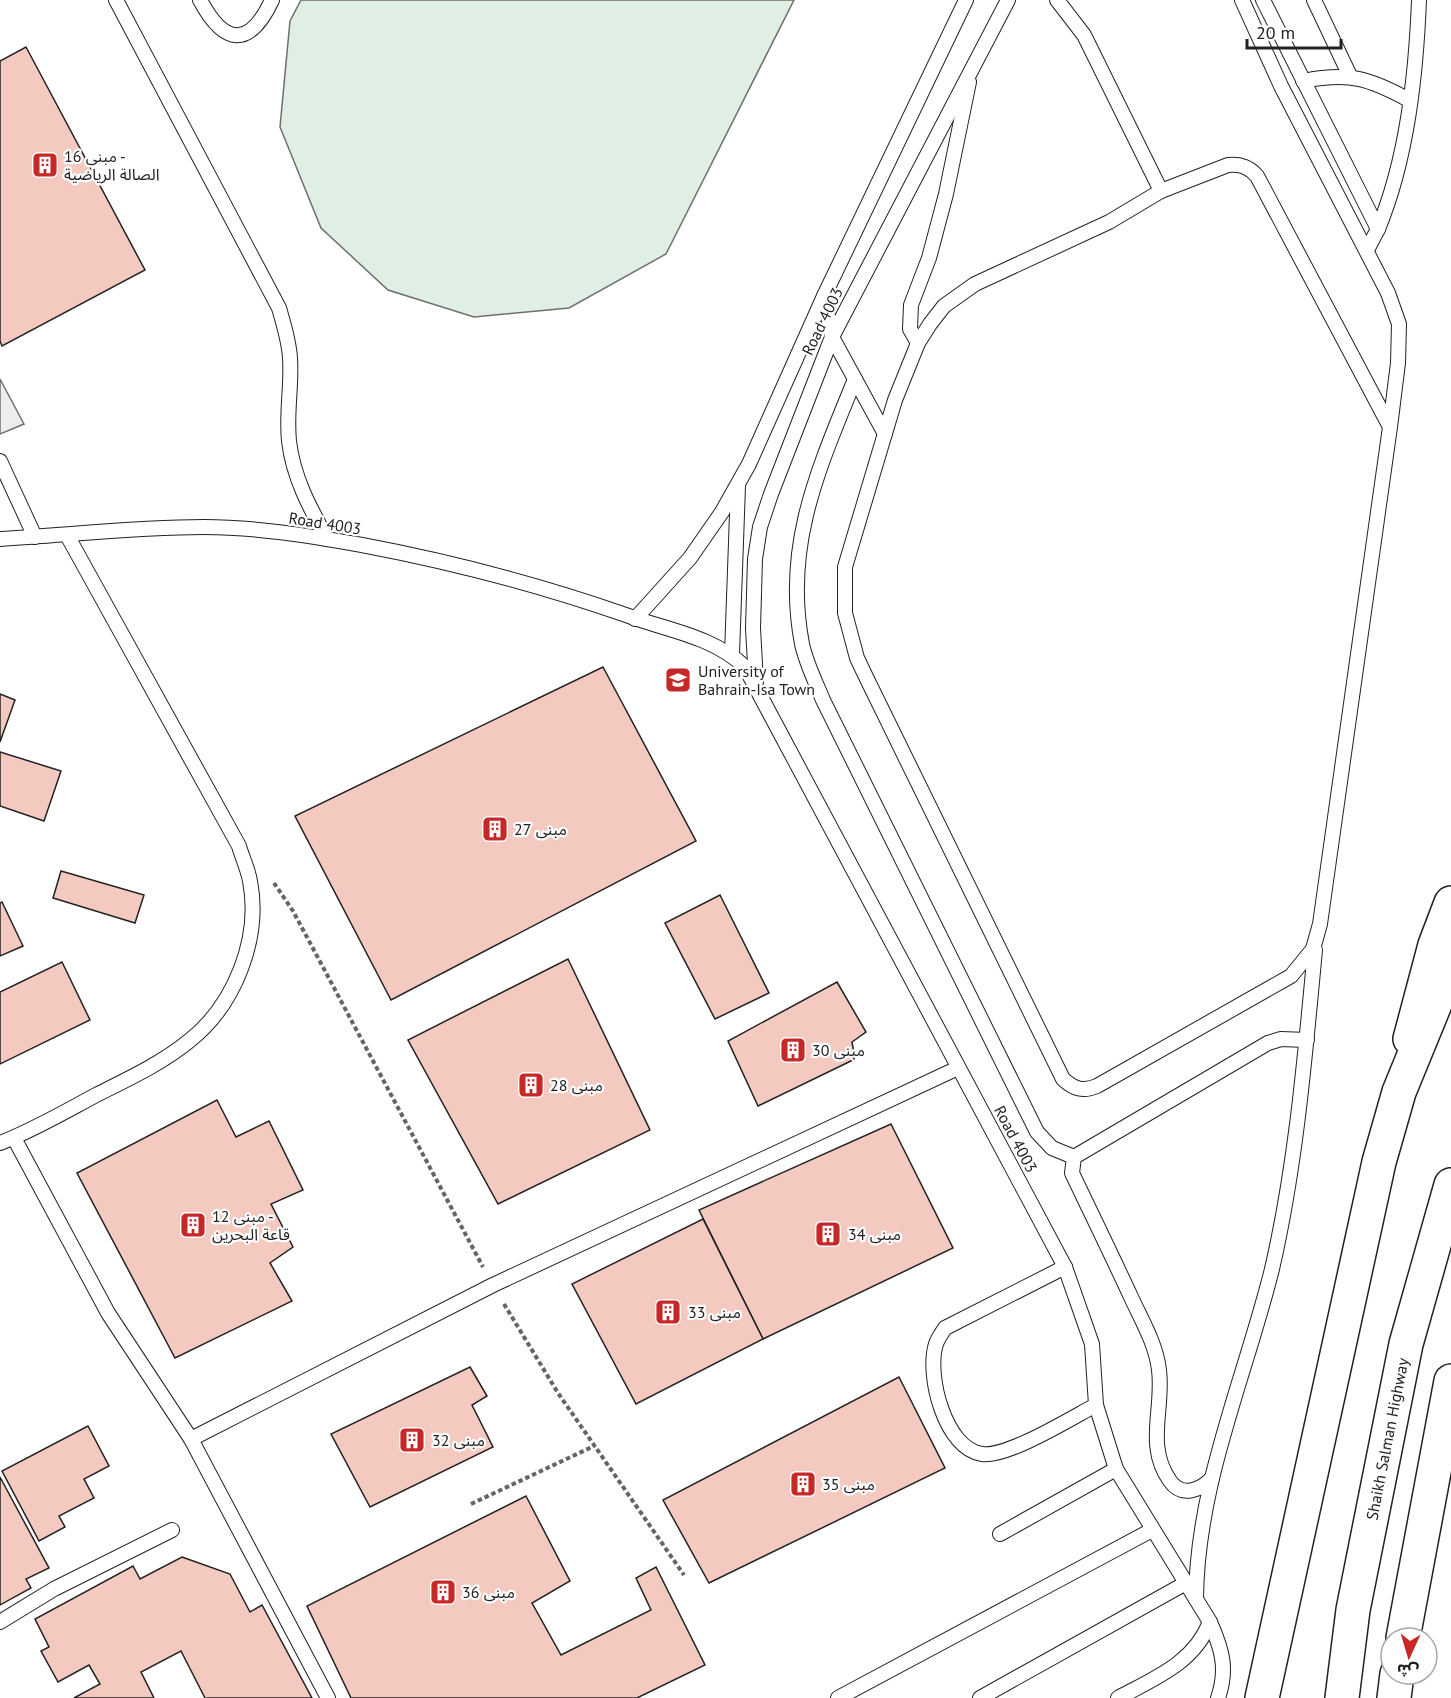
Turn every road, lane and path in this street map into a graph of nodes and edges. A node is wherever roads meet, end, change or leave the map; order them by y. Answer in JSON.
{"nodes":[{"id":1,"x":116,"y":0,"type":"edge"},
{"id":2,"x":200,"y":0,"type":"edge"},
{"id":3,"x":272,"y":0,"type":"edge"},
{"id":4,"x":966,"y":0,"type":"edge"},
{"id":5,"x":1008,"y":0,"type":"edge"},
{"id":6,"x":1057,"y":0,"type":"edge"},
{"id":7,"x":1242,"y":0,"type":"edge"},
{"id":8,"x":1263,"y":0,"type":"edge"},
{"id":9,"x":1314,"y":0,"type":"edge"},
{"id":10,"x":1419,"y":0,"type":"edge"},
{"id":11,"x":973,"y":63,"type":"junction"},
{"id":12,"x":1350,"y":76,"type":"junction"},
{"id":13,"x":1303,"y":81,"type":"junction"},
{"id":14,"x":1409,"y":100,"type":"junction"},
{"id":15,"x":1161,"y":191,"type":"junction"},
{"id":16,"x":1378,"y":229,"type":"junction"},
{"id":17,"x":1368,"y":250,"type":"junction"},
{"id":18,"x":824,"y":296,"type":"junction"},
{"id":19,"x":832,"y":337,"type":"junction"},
{"id":20,"x":918,"y":343,"type":"junction"},
{"id":21,"x":855,"y":378,"type":"junction"},
{"id":22,"x":1390,"y":427,"type":"junction"},
{"id":23,"x":885,"y":434,"type":"junction"},
{"id":24,"x":0,"y":461,"type":"edge"},
{"id":25,"x":738,"y":484,"type":"junction"},
{"id":26,"x":66,"y":535,"type":"junction"},
{"id":27,"x":35,"y":537,"type":"junction"},
{"id":28,"x":0,"y":539,"type":"edge"},
{"id":29,"x":327,"y":539,"type":"junction"},
{"id":30,"x":635,"y":619,"type":"junction"},
{"id":31,"x":732,"y":654,"type":"junction"},
{"id":32,"x":756,"y":684,"type":"junction"},
{"id":33,"x":239,"y":846,"type":"junction"},
{"id":34,"x":1451,"y":903,"type":"edge"},
{"id":35,"x":1317,"y":939,"type":"junction"},
{"id":36,"x":1451,"y":965,"type":"edge"},
{"id":37,"x":1307,"y":1040,"type":"junction"},
{"id":38,"x":958,"y":1068,"type":"junction"},
{"id":39,"x":1399,"y":1092,"type":"junction"},
{"id":40,"x":14,"y":1138,"type":"junction"},
{"id":41,"x":0,"y":1143,"type":"edge"},
{"id":42,"x":1074,"y":1157,"type":"junction"},
{"id":43,"x":1451,"y":1185,"type":"edge"},
{"id":44,"x":1065,"y":1267,"type":"junction"},
{"id":45,"x":493,"y":1285,"type":"junction"},
{"id":46,"x":1451,"y":1381,"type":"edge"},
{"id":47,"x":1096,"y":1405,"type":"junction"},
{"id":48,"x":191,"y":1439,"type":"junction"},
{"id":49,"x":594,"y":1446,"type":"junction"},
{"id":50,"x":1116,"y":1469,"type":"junction"},
{"id":51,"x":1212,"y":1478,"type":"junction"},
{"id":52,"x":471,"y":1504,"type":"dead end"},
{"id":53,"x":172,"y":1530,"type":"dead end"},
{"id":54,"x":1152,"y":1530,"type":"junction"},
{"id":55,"x":1000,"y":1534,"type":"dead end"},
{"id":56,"x":684,"y":1575,"type":"dead end"},
{"id":57,"x":1186,"y":1583,"type":"junction"},
{"id":58,"x":1196,"y":1600,"type":"junction"},
{"id":59,"x":0,"y":1622,"type":"edge"},
{"id":60,"x":1210,"y":1622,"type":"junction"},
{"id":61,"x":1405,"y":1626,"type":"edge"},
{"id":62,"x":328,"y":1698,"type":"edge"},
{"id":63,"x":838,"y":1698,"type":"edge"},
{"id":64,"x":980,"y":1698,"type":"edge"},
{"id":65,"x":1118,"y":1698,"type":"edge"},
{"id":66,"x":1218,"y":1698,"type":"edge"},
{"id":67,"x":1262,"y":1698,"type":"edge"},
{"id":68,"x":1342,"y":1698,"type":"edge"}],
"edges":[{"from":1,"to":29,"type":"lane"},
{"from":2,"to":3,"type":"lane"},
{"from":4,"to":18,"type":"lane","name":"Road 4003"},
{"from":5,"to":11,"type":"lane","name":"Road 4003"},
{"from":6,"to":15,"type":"lane"},
{"from":7,"to":17,"type":"lane"},
{"from":8,"to":13,"type":"lane"},
{"from":9,"to":12,"type":"lane"},
{"from":10,"to":14,"type":"lane"},
{"from":11,"to":19,"type":"lane","name":"Road 4003"},
{"from":11,"to":20,"type":"lane"},
{"from":12,"to":13,"type":"lane"},
{"from":12,"to":14,"type":"lane"},
{"from":13,"to":16,"type":"lane"},
{"from":14,"to":16,"type":"lane"},
{"from":15,"to":20,"type":"lane"},
{"from":15,"to":22,"type":"lane"},
{"from":16,"to":17,"type":"lane"},
{"from":17,"to":22,"type":"lane"},
{"from":18,"to":19,"type":"lane"},
{"from":18,"to":25,"type":"lane","name":"Road 4003"},
{"from":19,"to":21,"type":"lane"},
{"from":19,"to":32,"type":"lane","name":"Road 4003"},
{"from":20,"to":23,"type":"lane"},
{"from":21,"to":23,"type":"lane"},
{"from":21,"to":42,"type":"lane"},
{"from":22,"to":35,"type":"lane"},
{"from":23,"to":35,"type":"lane"},
{"from":24,"to":27,"type":"lane"},
{"from":25,"to":30,"type":"lane","name":"Road 4003"},
{"from":25,"to":31,"type":"lane"},
{"from":26,"to":27,"type":"lane","name":"Road 4003"},
{"from":26,"to":29,"type":"lane","name":"Road 4003"},
{"from":26,"to":33,"type":"lane"},
{"from":27,"to":28,"type":"lane","name":"Road 4003"},
{"from":29,"to":30,"type":"lane","name":"Road 4003"},
{"from":30,"to":31,"type":"lane","name":"Road 4003"},
{"from":31,"to":32,"type":"lane","name":"Road 4003"},
{"from":32,"to":38,"type":"lane","name":"Road 4003"},
{"from":33,"to":40,"type":"lane"},
{"from":33,"to":45,"type":"path"},
{"from":34,"to":39,"type":"main road"},
{"from":35,"to":37,"type":"lane"},
{"from":36,"to":39,"type":"main road"},
{"from":37,"to":42,"type":"lane"},
{"from":37,"to":51,"type":"lane"},
{"from":38,"to":44,"type":"lane","name":"Road 4003"},
{"from":38,"to":45,"type":"lane"},
{"from":39,"to":67,"type":"main road"},
{"from":40,"to":41,"type":"lane"},
{"from":40,"to":48,"type":"lane"},
{"from":42,"to":51,"type":"lane"},
{"from":43,"to":68,"type":"main road","name":"Shaikh Salman Highway"},
{"from":44,"to":47,"type":"lane","name":"Road 4003"},
{"from":44,"to":47,"type":"lane"},
{"from":45,"to":48,"type":"lane"},
{"from":45,"to":49,"type":"path"},
{"from":46,"to":61,"type":"main road"},
{"from":47,"to":50,"type":"lane","name":"Road 4003"},
{"from":48,"to":62,"type":"lane"},
{"from":49,"to":52,"type":"path"},
{"from":49,"to":56,"type":"path"},
{"from":50,"to":54,"type":"lane","name":"Road 4003"},
{"from":50,"to":55,"type":"lane"},
{"from":51,"to":58,"type":"lane"},
{"from":53,"to":59,"type":"lane"},
{"from":54,"to":57,"type":"lane","name":"Road 4003"},
{"from":54,"to":63,"type":"lane"},
{"from":57,"to":58,"type":"lane","name":"Road 4003"},
{"from":57,"to":64,"type":"lane"},
{"from":58,"to":60,"type":"lane","name":"Road 4003"},
{"from":60,"to":65,"type":"lane"},
{"from":60,"to":66,"type":"lane","name":"Road 4003"}]}
